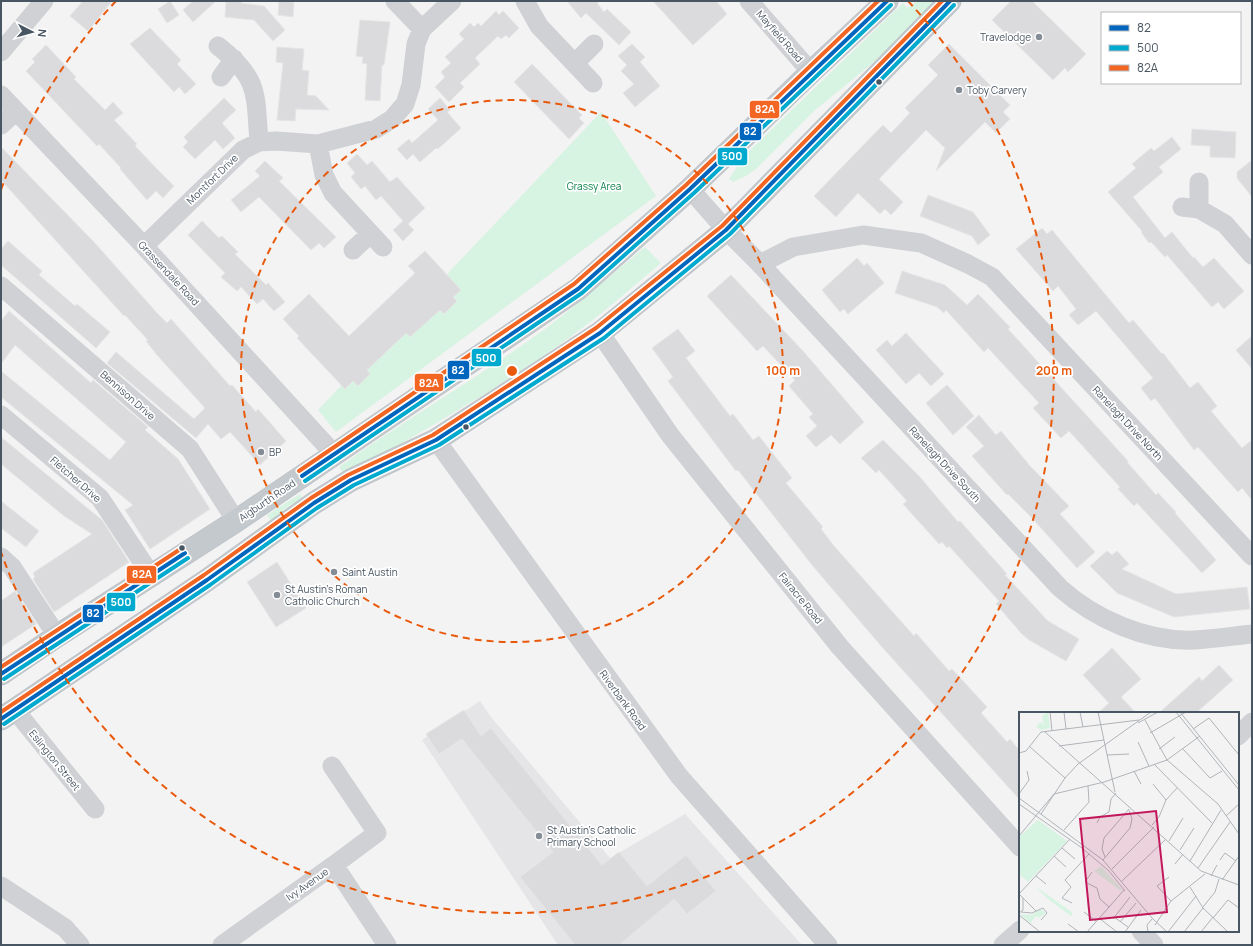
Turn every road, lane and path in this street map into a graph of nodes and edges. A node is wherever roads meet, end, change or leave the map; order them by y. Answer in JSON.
{"nodes":[{"id":1,"x":44,"y":1,"type":"edge"},
{"id":2,"x":394,"y":1,"type":"edge"},
{"id":3,"x":452,"y":1,"type":"edge"},
{"id":4,"x":525,"y":1,"type":"edge"},
{"id":5,"x":749,"y":1,"type":"edge"},
{"id":6,"x":887,"y":1,"type":"edge"},
{"id":7,"x":950,"y":1,"type":"edge"},
{"id":8,"x":422,"y":30,"type":"junction"},
{"id":9,"x":594,"y":44,"type":"dead end"},
{"id":10,"x":218,"y":46,"type":"dead end"},
{"id":11,"x":1,"y":52,"type":"edge"},
{"id":12,"x":234,"y":59,"type":"junction"},
{"id":13,"x":574,"y":63,"type":"junction"},
{"id":14,"x":811,"y":72,"type":"junction"},
{"id":15,"x":221,"y":78,"type":"dead end"},
{"id":16,"x":593,"y":83,"type":"dead end"},
{"id":17,"x":1,"y":95,"type":"edge"},
{"id":18,"x":15,"y":112,"type":"junction"},
{"id":19,"x":1,"y":125,"type":"edge"},
{"id":20,"x":259,"y":142,"type":"junction"},
{"id":21,"x":318,"y":144,"type":"junction"},
{"id":22,"x":1199,"y":182,"type":"dead end"},
{"id":23,"x":690,"y":189,"type":"junction"},
{"id":24,"x":726,"y":230,"type":"junction"},
{"id":25,"x":370,"y":234,"type":"junction"},
{"id":26,"x":144,"y":246,"type":"junction"},
{"id":27,"x":383,"y":248,"type":"dead end"},
{"id":28,"x":353,"y":250,"type":"dead end"},
{"id":29,"x":1252,"y":255,"type":"edge"},
{"id":30,"x":760,"y":264,"type":"junction"},
{"id":31,"x":2,"y":290,"type":"edge"},
{"id":32,"x":600,"y":333,"type":"junction"},
{"id":33,"x":1,"y":414,"type":"edge"},
{"id":34,"x":436,"y":440,"type":"junction"},
{"id":35,"x":334,"y":454,"type":"junction"},
{"id":36,"x":236,"y":521,"type":"junction"},
{"id":37,"x":1252,"y":556,"type":"edge"},
{"id":38,"x":1,"y":558,"type":"edge"},
{"id":39,"x":151,"y":575,"type":"junction"},
{"id":40,"x":1252,"y":634,"type":"edge"},
{"id":41,"x":57,"y":636,"type":"junction"},
{"id":42,"x":1,"y":674,"type":"edge"},
{"id":43,"x":8,"y":714,"type":"edge"},
{"id":44,"x":1252,"y":722,"type":"edge"},
{"id":45,"x":1239,"y":735,"type":"edge"},
{"id":46,"x":332,"y":766,"type":"dead end"},
{"id":47,"x":95,"y":809,"type":"dead end"},
{"id":48,"x":1019,"y":845,"type":"edge"},
{"id":49,"x":334,"y":865,"type":"junction"},
{"id":50,"x":1,"y":886,"type":"edge"},
{"id":51,"x":1019,"y":931,"type":"edge"},
{"id":52,"x":1142,"y":932,"type":"edge"},
{"id":53,"x":80,"y":945,"type":"edge"},
{"id":54,"x":222,"y":945,"type":"edge"},
{"id":55,"x":386,"y":945,"type":"edge"},
{"id":56,"x":828,"y":945,"type":"edge"},
{"id":57,"x":1003,"y":945,"type":"edge"},
{"id":58,"x":1154,"y":945,"type":"edge"}],
"edges":[{"from":1,"to":11,"type":"street"},
{"from":2,"to":8,"type":"street"},
{"from":3,"to":8,"type":"street","name":"Montfort Drive"},
{"from":4,"to":13,"type":"street"},
{"from":5,"to":14,"type":"street","name":"Mayfield Road"},
{"from":6,"to":14,"type":"highway","name":"Aigburth Road"},
{"from":7,"to":24,"type":"highway"},
{"from":8,"to":21,"type":"street","name":"Montfort Drive"},
{"from":9,"to":13,"type":"street"},
{"from":10,"to":12,"type":"street"},
{"from":12,"to":15,"type":"street"},
{"from":12,"to":20,"type":"street"},
{"from":13,"to":16,"type":"street"},
{"from":14,"to":23,"type":"highway","name":"Aigburth Road"},
{"from":17,"to":18,"type":"street","name":"Grassendale Road"},
{"from":18,"to":19,"type":"street"},
{"from":18,"to":26,"type":"street","name":"Grassendale Road"},
{"from":20,"to":21,"type":"street","name":"Montfort Drive"},
{"from":20,"to":26,"type":"street","name":"Montfort Drive"},
{"from":21,"to":25,"type":"street"},
{"from":22,"to":29,"type":"street"},
{"from":23,"to":24,"type":"street","name":"Ranelagh Drive South"},
{"from":23,"to":35,"type":"highway","name":"Aigburth Road"},
{"from":24,"to":30,"type":"street","name":"Ranelagh Drive South"},
{"from":24,"to":32,"type":"highway"},
{"from":25,"to":27,"type":"street"},
{"from":25,"to":28,"type":"street"},
{"from":26,"to":35,"type":"street","name":"Grassendale Road"},
{"from":30,"to":37,"type":"street","name":"Ranelagh Drive North"},
{"from":30,"to":40,"type":"street","name":"Ranelagh Drive South"},
{"from":31,"to":36,"type":"street","name":"Bennison Drive"},
{"from":32,"to":34,"type":"highway"},
{"from":32,"to":48,"type":"street","name":"Fairacre Road"},
{"from":33,"to":39,"type":"street","name":"Fletcher Drive"},
{"from":34,"to":43,"type":"highway"},
{"from":34,"to":56,"type":"street","name":"Riverbank Road"},
{"from":35,"to":36,"type":"highway","name":"Aigburth Road"},
{"from":36,"to":39,"type":"highway","name":"Aigburth Road"},
{"from":38,"to":41,"type":"street"},
{"from":39,"to":41,"type":"highway","name":"Aigburth Road"},
{"from":41,"to":42,"type":"highway","name":"Aigburth Road"},
{"from":43,"to":47,"type":"street","name":"Eslington Street"},
{"from":44,"to":45,"type":"street"},
{"from":46,"to":49,"type":"street"},
{"from":49,"to":54,"type":"street","name":"Ivy Avenue"},
{"from":49,"to":55,"type":"street","name":"Ivy Avenue"},
{"from":50,"to":53,"type":"street"},
{"from":51,"to":57,"type":"street"},
{"from":52,"to":58,"type":"street"}]}
